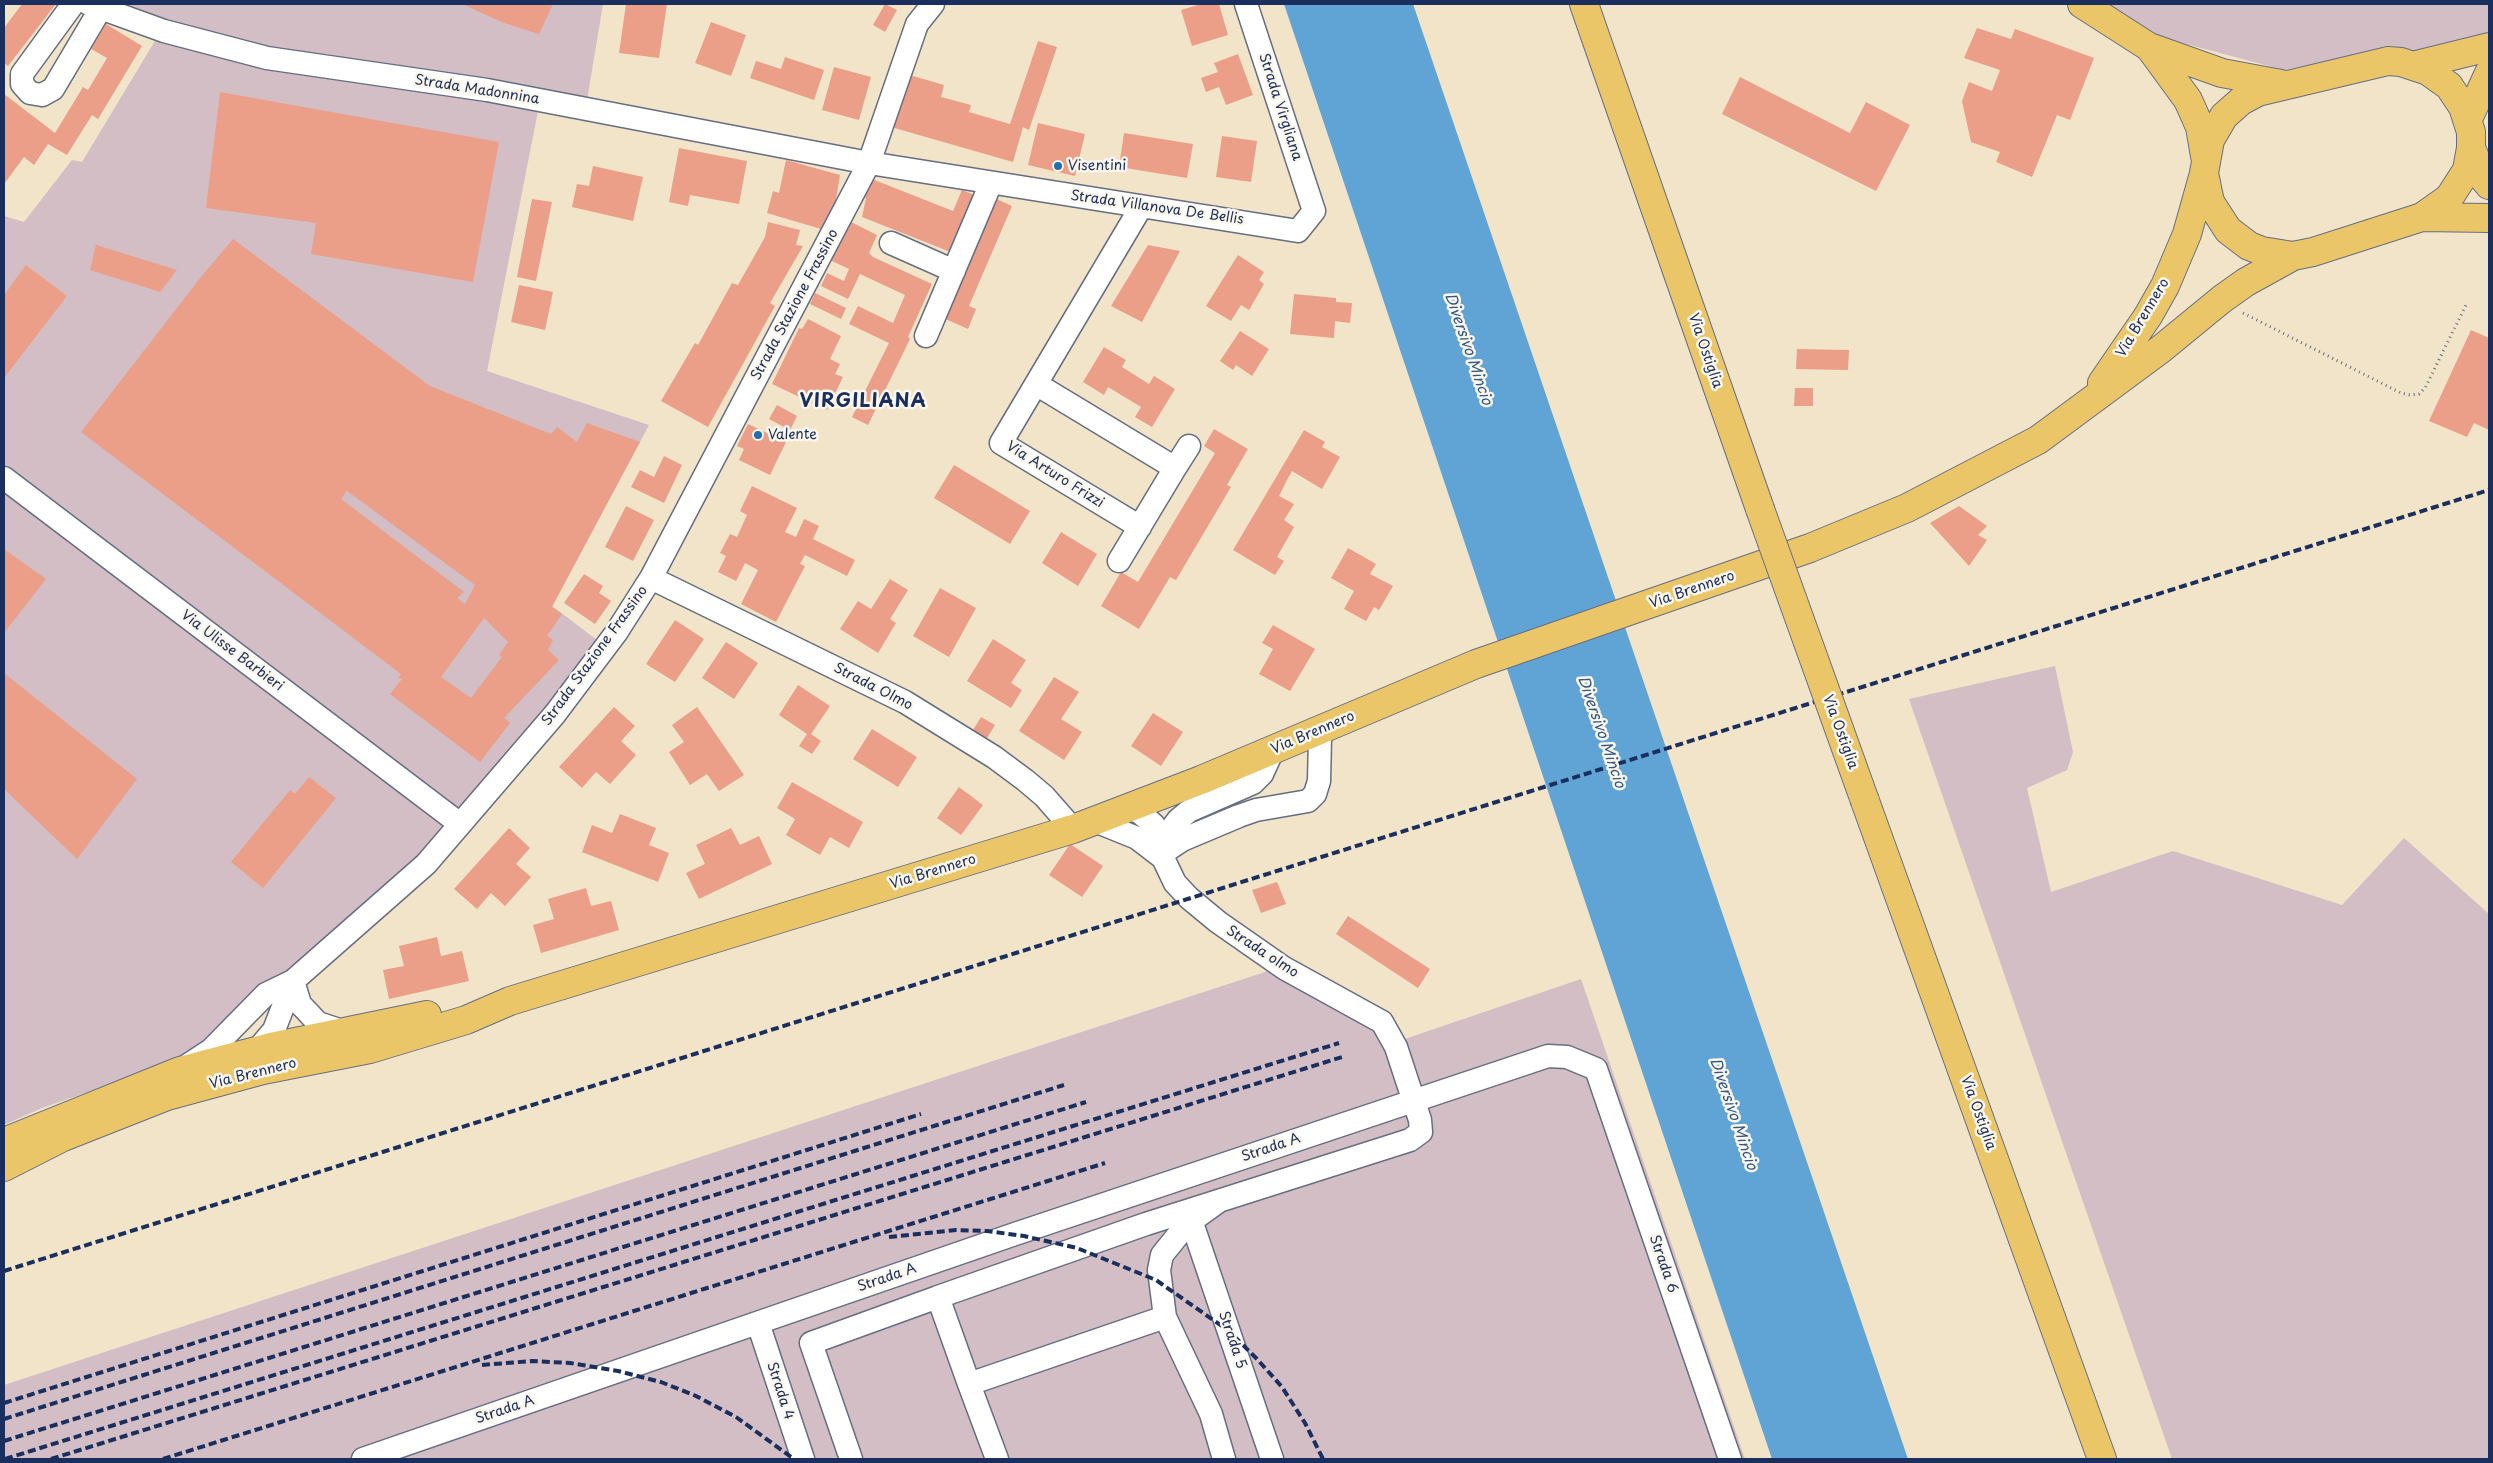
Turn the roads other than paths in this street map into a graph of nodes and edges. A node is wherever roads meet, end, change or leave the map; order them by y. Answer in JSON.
{"nodes":[{"id":1,"x":73,"y":4,"type":"edge"},
{"id":2,"x":933,"y":4,"type":"edge"},
{"id":3,"x":1246,"y":4,"type":"edge"},
{"id":4,"x":1584,"y":4,"type":"edge"},
{"id":5,"x":2082,"y":4,"type":"edge"},
{"id":6,"x":95,"y":6,"type":"edge"},
{"id":7,"x":2149,"y":46,"type":"junction"},
{"id":8,"x":2489,"y":47,"type":"edge"},
{"id":9,"x":2416,"y":66,"type":"junction"},
{"id":10,"x":2489,"y":73,"type":"edge"},
{"id":11,"x":2285,"y":85,"type":"junction"},
{"id":12,"x":2468,"y":119,"type":"junction"},
{"id":13,"x":2471,"y":148,"type":"junction"},
{"id":14,"x":869,"y":163,"type":"junction"},
{"id":15,"x":2204,"y":164,"type":"junction"},
{"id":16,"x":991,"y":183,"type":"junction"},
{"id":17,"x":2489,"y":185,"type":"edge"},
{"id":18,"x":1140,"y":207,"type":"junction"},
{"id":19,"x":1314,"y":211,"type":"joint"},
{"id":20,"x":2422,"y":217,"type":"junction"},
{"id":21,"x":2489,"y":218,"type":"edge"},
{"id":22,"x":891,"y":243,"type":"dead end"},
{"id":23,"x":2293,"y":256,"type":"junction"},
{"id":24,"x":954,"y":271,"type":"junction"},
{"id":25,"x":926,"y":336,"type":"dead end"},
{"id":26,"x":1036,"y":384,"type":"junction"},
{"id":27,"x":2090,"y":401,"type":"junction"},
{"id":28,"x":1188,"y":446,"type":"dead end"},
{"id":29,"x":1176,"y":468,"type":"junction"},
{"id":30,"x":4,"y":478,"type":"edge"},
{"id":31,"x":1140,"y":527,"type":"junction"},
{"id":32,"x":1119,"y":561,"type":"dead end"},
{"id":33,"x":651,"y":578,"type":"junction"},
{"id":34,"x":1326,"y":727,"type":"junction"},
{"id":35,"x":1273,"y":750,"type":"junction"},
{"id":36,"x":1127,"y":808,"type":"junction"},
{"id":37,"x":460,"y":824,"type":"junction"},
{"id":38,"x":1084,"y":825,"type":"junction"},
{"id":39,"x":1162,"y":858,"type":"junction"},
{"id":40,"x":293,"y":981,"type":"junction"},
{"id":41,"x":510,"y":1001,"type":"junction"},
{"id":42,"x":254,"y":1006,"type":"junction"},
{"id":43,"x":345,"y":1032,"type":"junction"},
{"id":44,"x":257,"y":1050,"type":"junction"},
{"id":45,"x":287,"y":1065,"type":"junction"},
{"id":46,"x":1596,"y":1069,"type":"joint"},
{"id":47,"x":180,"y":1071,"type":"junction"},
{"id":48,"x":1413,"y":1100,"type":"junction"},
{"id":49,"x":63,"y":1138,"type":"junction"},
{"id":50,"x":4,"y":1142,"type":"edge"},
{"id":51,"x":4,"y":1167,"type":"edge"},
{"id":52,"x":1219,"y":1201,"type":"junction"},
{"id":53,"x":1191,"y":1220,"type":"junction"},
{"id":54,"x":938,"y":1297,"type":"junction"},
{"id":55,"x":1165,"y":1317,"type":"junction"},
{"id":56,"x":758,"y":1323,"type":"junction"},
{"id":57,"x":969,"y":1384,"type":"junction"},
{"id":58,"x":363,"y":1459,"type":"edge"},
{"id":59,"x":803,"y":1459,"type":"edge"},
{"id":60,"x":851,"y":1459,"type":"edge"},
{"id":61,"x":997,"y":1459,"type":"edge"},
{"id":62,"x":1224,"y":1459,"type":"edge"},
{"id":63,"x":1272,"y":1459,"type":"edge"},
{"id":64,"x":1730,"y":1459,"type":"edge"},
{"id":65,"x":2102,"y":1459,"type":"edge"}],
"edges":[{"from":1,"to":6,"type":"street"},
{"from":2,"to":14,"type":"street"},
{"from":3,"to":19,"type":"street","name":"Strada Virgliana"},
{"from":4,"to":65,"type":"main road","name":"Via Ostiglia","bridge":true},
{"from":5,"to":7,"type":"main road"},
{"from":6,"to":14,"type":"street","name":"Strada Madonnina"},
{"from":7,"to":11,"type":"main road"},
{"from":7,"to":15,"type":"main road"},
{"from":8,"to":9,"type":"main road"},
{"from":9,"to":11,"type":"main road","name":"Via Brennero"},
{"from":9,"to":12,"type":"main road"},
{"from":10,"to":12,"type":"main road"},
{"from":11,"to":15,"type":"main road","name":"Via Brennero"},
{"from":12,"to":13,"type":"main road"},
{"from":13,"to":17,"type":"main road"},
{"from":13,"to":20,"type":"main road"},
{"from":14,"to":16,"type":"street","name":"Strada Villanova De Bellis"},
{"from":14,"to":33,"type":"street","name":"Strada Stazione Frassino"},
{"from":15,"to":23,"type":"main road"},
{"from":15,"to":27,"type":"main road","name":"Via Brennero"},
{"from":16,"to":18,"type":"street","name":"Strada Villanova De Bellis"},
{"from":16,"to":24,"type":"street"},
{"from":18,"to":19,"type":"street","name":"Strada Villanova De Bellis"},
{"from":18,"to":26,"type":"street","name":"Via Arturo Frizzi"},
{"from":20,"to":21,"type":"main road"},
{"from":20,"to":23,"type":"main road"},
{"from":22,"to":24,"type":"street"},
{"from":23,"to":27,"type":"main road","name":"Via Brennero"},
{"from":24,"to":25,"type":"street"},
{"from":26,"to":29,"type":"street"},
{"from":26,"to":31,"type":"street","name":"Via Arturo Frizzi"},
{"from":27,"to":34,"type":"main road","name":"Via Brennero"},
{"from":28,"to":29,"type":"street"},
{"from":29,"to":31,"type":"street"},
{"from":30,"to":37,"type":"street","name":"Via Ulisse Barbieri"},
{"from":31,"to":32,"type":"street"},
{"from":33,"to":37,"type":"street","name":"Strada Stazione Frassino"},
{"from":33,"to":38,"type":"street","name":"Strada Olmo"},
{"from":34,"to":35,"type":"main road","name":"Via Brennero"},
{"from":34,"to":39,"type":"street"},
{"from":35,"to":36,"type":"main road","name":"Via Brennero"},
{"from":35,"to":39,"type":"street"},
{"from":36,"to":38,"type":"main road","name":"Via Brennero"},
{"from":36,"to":39,"type":"street","name":"Strada olmo"},
{"from":37,"to":40,"type":"street","name":"Strada Stazione Frassino"},
{"from":38,"to":39,"type":"street","name":"Strada olmo"},
{"from":38,"to":41,"type":"main road","name":"Via Brennero"},
{"from":39,"to":48,"type":"street","name":"Strada olmo"},
{"from":40,"to":42,"type":"street"},
{"from":40,"to":43,"type":"street"},
{"from":40,"to":44,"type":"street"},
{"from":41,"to":43,"type":"main road","name":"Via Brennero"},
{"from":41,"to":45,"type":"main road","name":"Via Brennero"},
{"from":42,"to":44,"type":"street"},
{"from":42,"to":47,"type":"street"},
{"from":43,"to":44,"type":"main road","name":"Via Brennero"},
{"from":44,"to":45,"type":"street"},
{"from":44,"to":47,"type":"main road","name":"Via Brennero"},
{"from":44,"to":49,"type":"street"},
{"from":45,"to":49,"type":"main road","name":"Via Brennero"},
{"from":46,"to":48,"type":"street","name":"Strada A"},
{"from":46,"to":64,"type":"street","name":"Strada 6"},
{"from":47,"to":50,"type":"main road","name":"Via Brennero"},
{"from":48,"to":52,"type":"street"},
{"from":48,"to":56,"type":"street","name":"Strada A"},
{"from":49,"to":51,"type":"main road","name":"Via Brennero"},
{"from":52,"to":53,"type":"street"},
{"from":52,"to":54,"type":"street"},
{"from":53,"to":55,"type":"street"},
{"from":53,"to":63,"type":"street","name":"Strada 5"},
{"from":54,"to":57,"type":"street"},
{"from":54,"to":60,"type":"street"},
{"from":55,"to":57,"type":"street"},
{"from":55,"to":62,"type":"street"},
{"from":56,"to":58,"type":"street","name":"Strada A"},
{"from":56,"to":59,"type":"street","name":"Strada 4"},
{"from":57,"to":61,"type":"street"}]}
